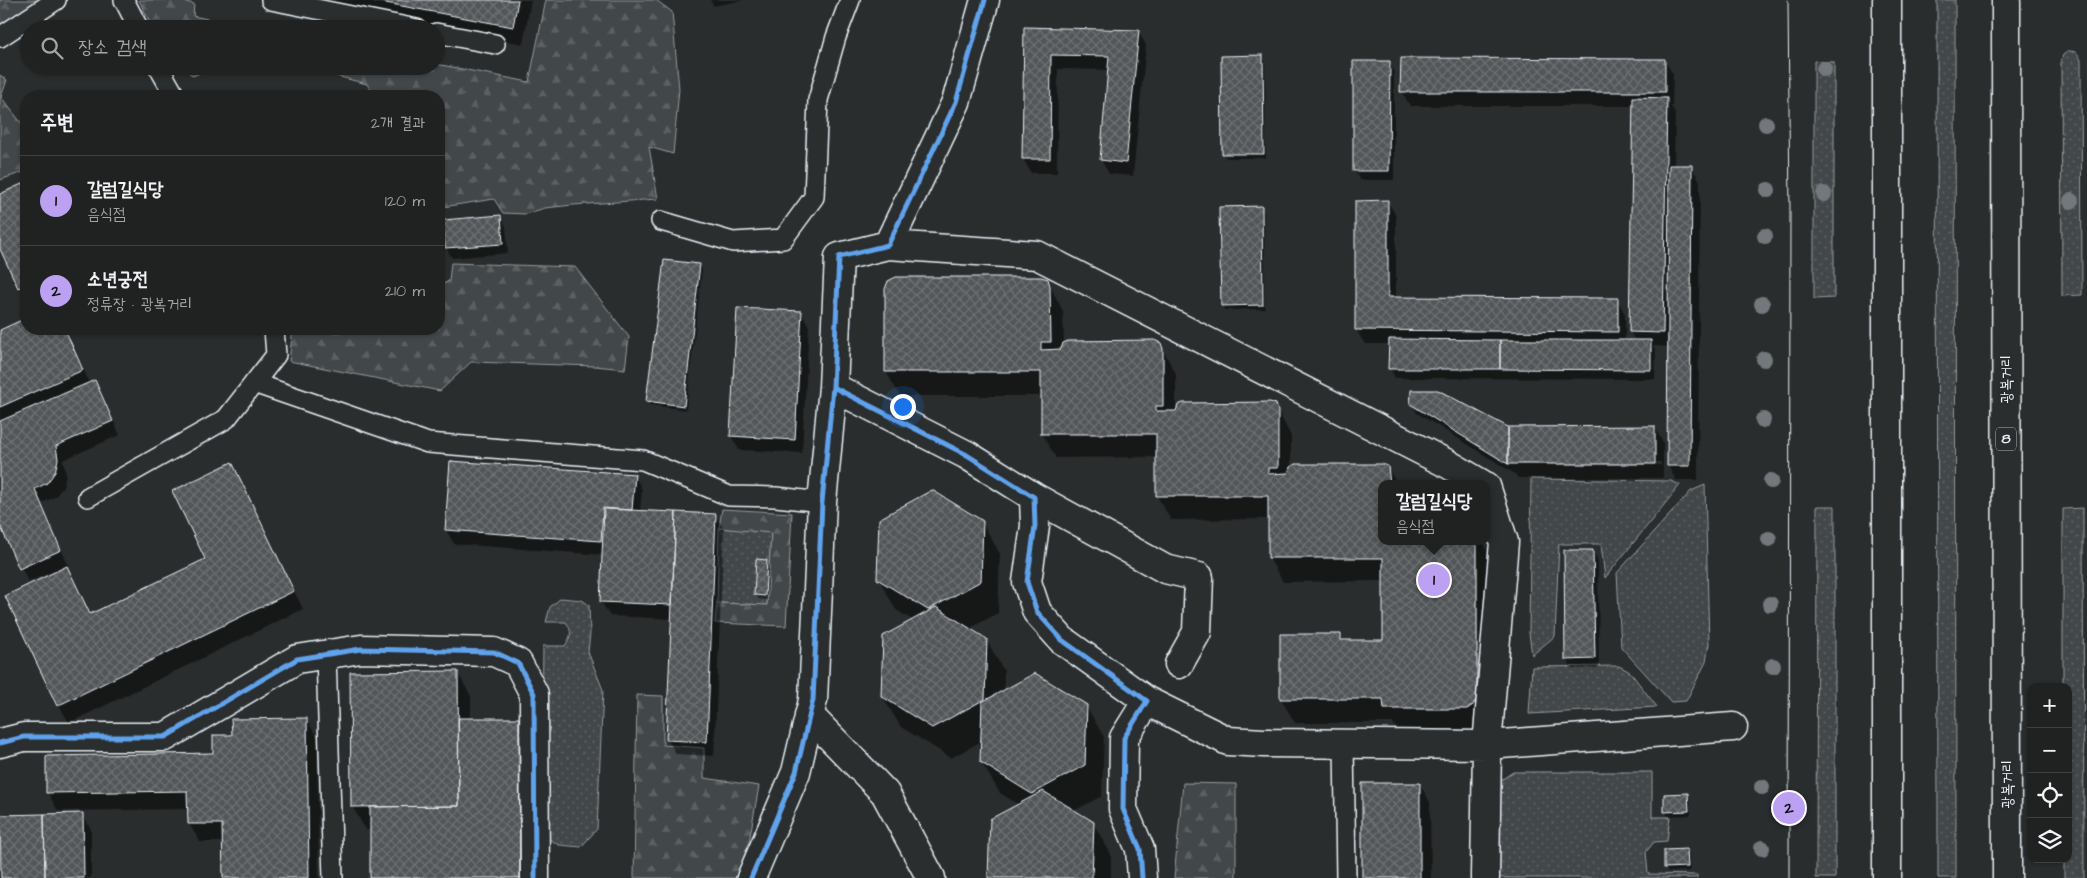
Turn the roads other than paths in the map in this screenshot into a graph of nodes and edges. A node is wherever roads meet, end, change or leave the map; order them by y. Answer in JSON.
{"nodes":[{"id":1,"x":56,"y":0,"type":"edge"},
{"id":2,"x":124,"y":0,"type":"edge"},
{"id":3,"x":271,"y":0,"type":"edge"},
{"id":4,"x":850,"y":0,"type":"edge"},
{"id":5,"x":985,"y":0,"type":"edge"},
{"id":6,"x":1887,"y":0,"type":"edge"},
{"id":7,"x":2006,"y":0,"type":"edge"},
{"id":8,"x":25,"y":20,"type":"edge"},
{"id":9,"x":134,"y":20,"type":"edge"},
{"id":10,"x":372,"y":20,"type":"edge"},
{"id":11,"x":20,"y":23,"type":"edge"},
{"id":12,"x":445,"y":34,"type":"edge"},
{"id":13,"x":0,"y":36,"type":"edge"},
{"id":14,"x":495,"y":44,"type":"dead end"},
{"id":15,"x":163,"y":75,"type":"edge"},
{"id":16,"x":172,"y":90,"type":"edge"},
{"id":17,"x":661,"y":220,"type":"dead end"},
{"id":18,"x":888,"y":245,"type":"junction"},
{"id":19,"x":274,"y":335,"type":"edge"},
{"id":20,"x":254,"y":383,"type":"junction"},
{"id":21,"x":833,"y":387,"type":"junction"},
{"id":22,"x":1475,"y":480,"type":"edge"},
{"id":23,"x":88,"y":496,"type":"dead end"},
{"id":24,"x":1034,"y":496,"type":"junction"},
{"id":25,"x":1490,"y":498,"type":"edge"},
{"id":26,"x":822,"y":502,"type":"junction"},
{"id":27,"x":326,"y":654,"type":"junction"},
{"id":28,"x":1179,"y":664,"type":"dead end"},
{"id":29,"x":1147,"y":701,"type":"junction"},
{"id":30,"x":809,"y":715,"type":"junction"},
{"id":31,"x":1733,"y":726,"type":"dead end"},
{"id":32,"x":0,"y":743,"type":"edge"},
{"id":33,"x":1344,"y":744,"type":"junction"},
{"id":34,"x":1487,"y":745,"type":"junction"},
{"id":35,"x":333,"y":878,"type":"edge"},
{"id":36,"x":535,"y":878,"type":"edge"},
{"id":37,"x":751,"y":878,"type":"edge"},
{"id":38,"x":932,"y":878,"type":"edge"},
{"id":39,"x":1142,"y":878,"type":"edge"},
{"id":40,"x":1346,"y":878,"type":"edge"},
{"id":41,"x":1485,"y":878,"type":"edge"},
{"id":42,"x":1887,"y":878,"type":"edge"},
{"id":43,"x":2007,"y":878,"type":"edge"}],
"edges":[{"from":1,"to":8,"type":"lane"},
{"from":2,"to":9,"type":"lane"},
{"from":3,"to":10,"type":"lane"},
{"from":4,"to":17,"type":"lane"},
{"from":5,"to":18,"type":"main road"},
{"from":6,"to":42,"type":"main road"},
{"from":7,"to":43,"type":"main road","name":"광복거리","number":"8"},
{"from":11,"to":13,"type":"lane"},
{"from":12,"to":14,"type":"lane"},
{"from":15,"to":16,"type":"lane"},
{"from":18,"to":21,"type":"main road"},
{"from":18,"to":22,"type":"main road"},
{"from":19,"to":20,"type":"lane"},
{"from":20,"to":23,"type":"lane"},
{"from":20,"to":26,"type":"lane"},
{"from":21,"to":24,"type":"main road"},
{"from":21,"to":26,"type":"main road"},
{"from":24,"to":28,"type":"main road"},
{"from":24,"to":29,"type":"main road"},
{"from":25,"to":34,"type":"main road"},
{"from":26,"to":30,"type":"main road"},
{"from":27,"to":32,"type":"main road"},
{"from":27,"to":35,"type":"lane"},
{"from":27,"to":36,"type":"main road"},
{"from":29,"to":33,"type":"main road"},
{"from":29,"to":39,"type":"main road"},
{"from":30,"to":37,"type":"main road"},
{"from":30,"to":38,"type":"main road"},
{"from":31,"to":34,"type":"main road"},
{"from":33,"to":34,"type":"main road"},
{"from":33,"to":40,"type":"lane"},
{"from":34,"to":41,"type":"main road"}]}
